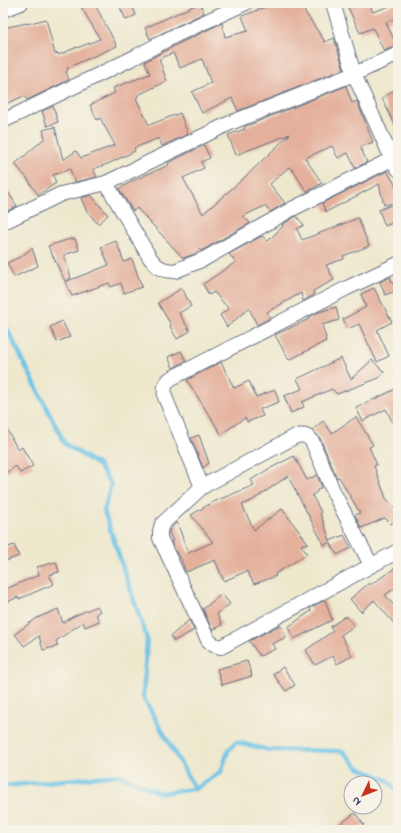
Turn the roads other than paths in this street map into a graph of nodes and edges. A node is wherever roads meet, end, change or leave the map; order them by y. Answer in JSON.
{"nodes":[{"id":1,"x":21,"y":3,"type":"edge"},
{"id":2,"x":246,"y":3,"type":"edge"},
{"id":3,"x":332,"y":3,"type":"edge"},
{"id":4,"x":3,"y":10,"type":"edge"},
{"id":5,"x":398,"y":54,"type":"edge"},
{"id":6,"x":354,"y":74,"type":"junction"},
{"id":7,"x":3,"y":121,"type":"edge"},
{"id":8,"x":396,"y":161,"type":"edge"},
{"id":9,"x":106,"y":183,"type":"junction"},
{"id":10,"x":4,"y":222,"type":"edge"},
{"id":11,"x":398,"y":264,"type":"edge"},
{"id":12,"x":202,"y":487,"type":"junction"},
{"id":13,"x":398,"y":551,"type":"edge"},
{"id":14,"x":371,"y":565,"type":"junction"}],
"edges":[{"from":1,"to":4,"type":"street"},
{"from":2,"to":7,"type":"street"},
{"from":3,"to":6,"type":"street"},
{"from":5,"to":6,"type":"street"},
{"from":6,"to":8,"type":"street"},
{"from":6,"to":9,"type":"street"},
{"from":8,"to":9,"type":"street"},
{"from":9,"to":10,"type":"street"},
{"from":11,"to":12,"type":"street"},
{"from":12,"to":14,"type":"street"},
{"from":12,"to":14,"type":"street"},
{"from":13,"to":14,"type":"street"}]}
